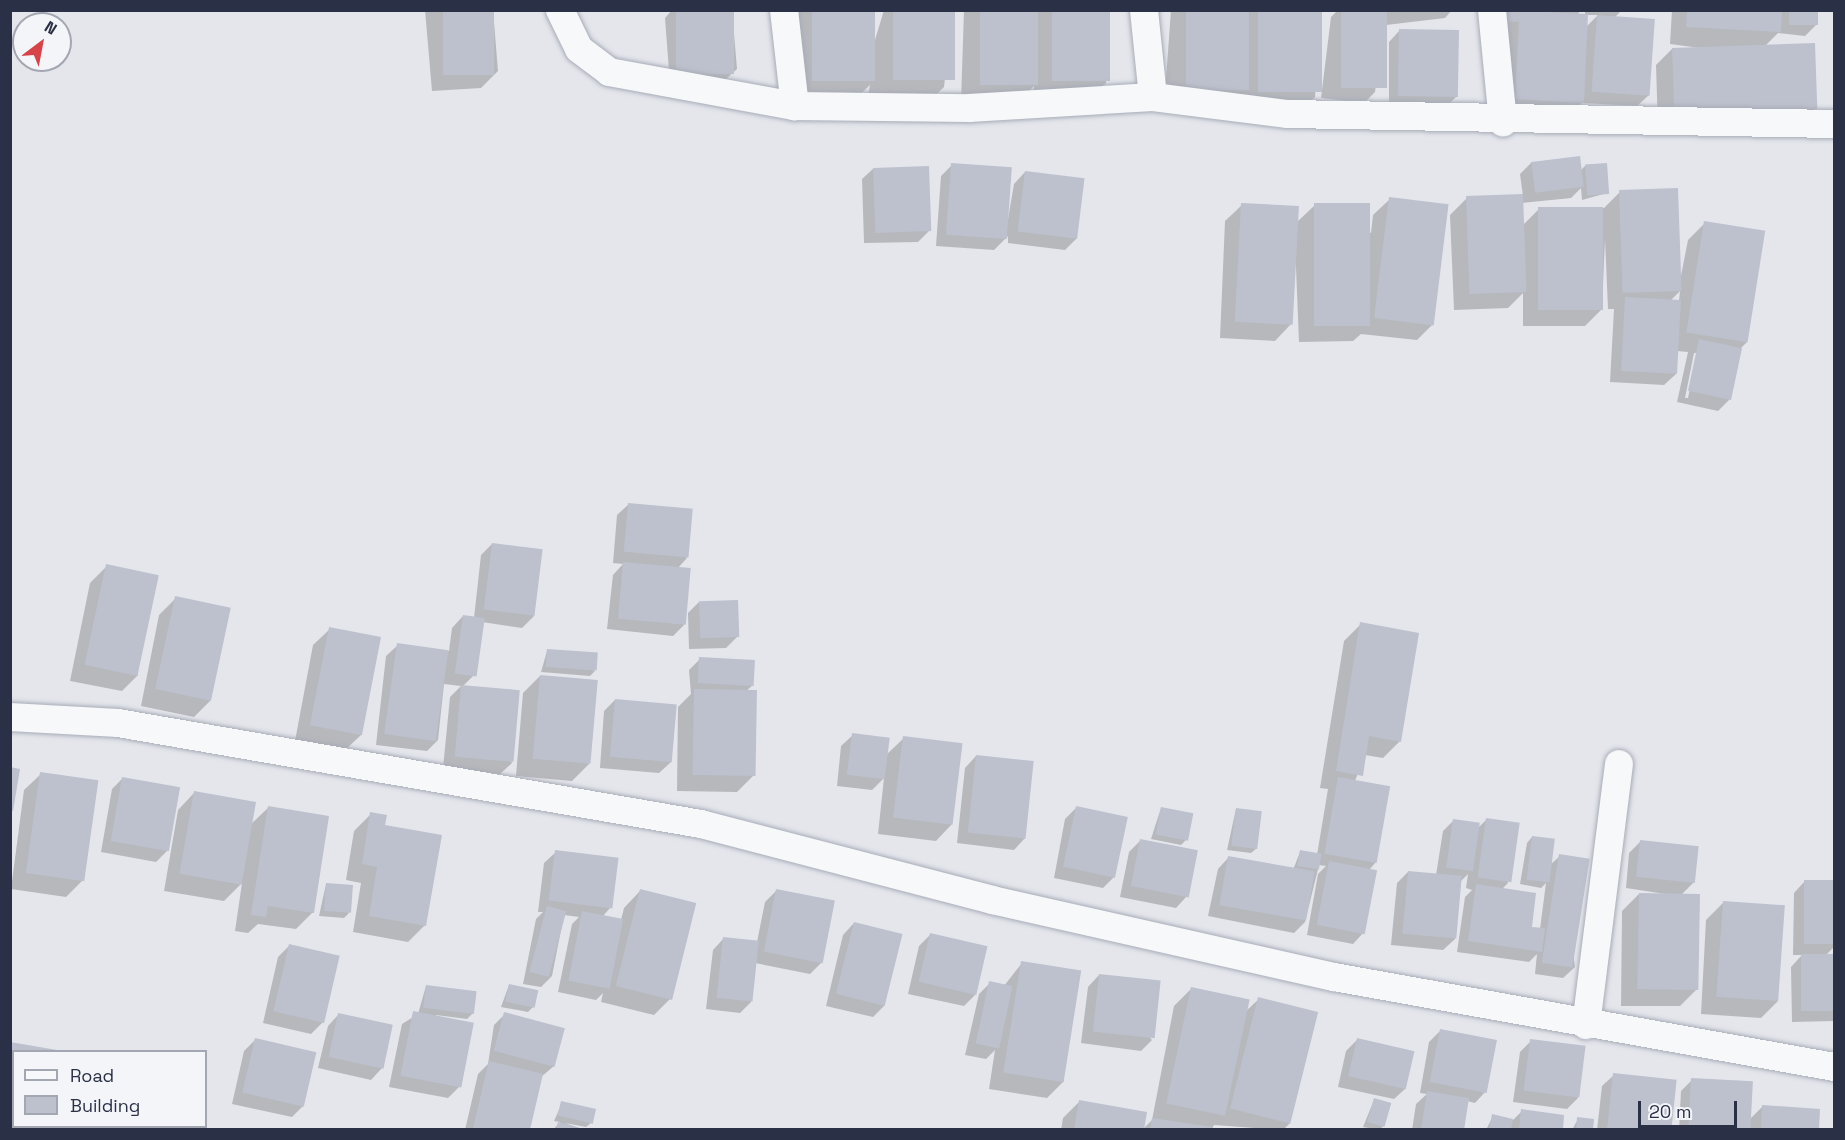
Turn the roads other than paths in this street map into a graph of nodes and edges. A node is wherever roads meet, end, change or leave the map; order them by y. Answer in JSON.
{"nodes":[{"id":1,"x":560,"y":10,"type":"edge"},
{"id":2,"x":784,"y":10,"type":"edge"},
{"id":3,"x":1144,"y":10,"type":"edge"},
{"id":4,"x":1492,"y":10,"type":"edge"},
{"id":5,"x":1153,"y":97,"type":"junction"},
{"id":6,"x":795,"y":106,"type":"junction"},
{"id":7,"x":1503,"y":122,"type":"junction"},
{"id":8,"x":1834,"y":124,"type":"edge"},
{"id":9,"x":10,"y":717,"type":"edge"},
{"id":10,"x":1618,"y":764,"type":"dead end"},
{"id":11,"x":1586,"y":1024,"type":"junction"},
{"id":12,"x":1834,"y":1067,"type":"edge"}],
"edges":[{"from":1,"to":6,"type":"street"},
{"from":2,"to":6,"type":"street"},
{"from":3,"to":5,"type":"street"},
{"from":4,"to":7,"type":"street"},
{"from":5,"to":6,"type":"street"},
{"from":5,"to":7,"type":"street"},
{"from":7,"to":8,"type":"street"},
{"from":9,"to":11,"type":"street"},
{"from":10,"to":11,"type":"street"},
{"from":11,"to":12,"type":"street"}]}
